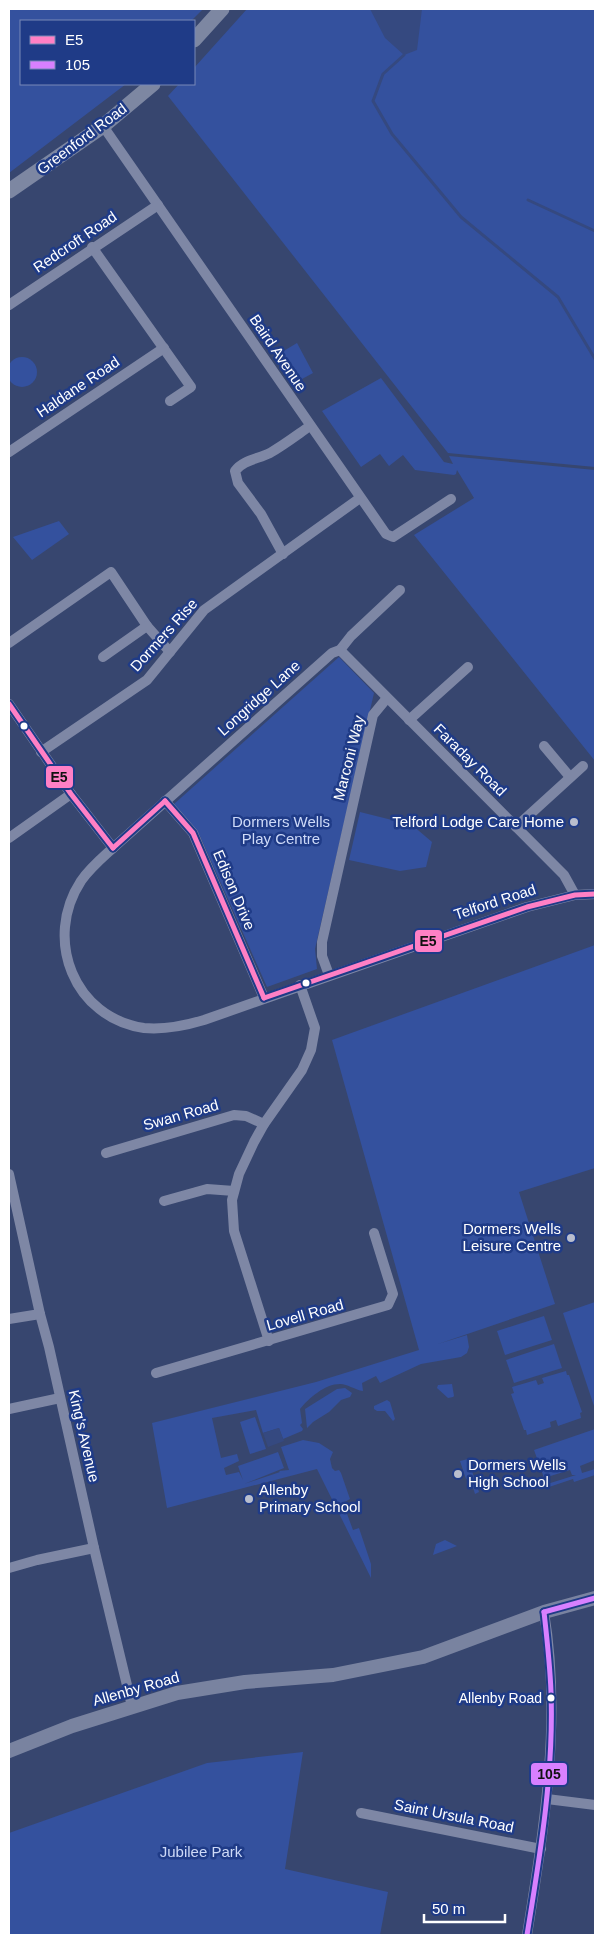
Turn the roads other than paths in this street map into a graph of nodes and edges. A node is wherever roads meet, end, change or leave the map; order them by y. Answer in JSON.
{"nodes":[{"id":1,"x":222,"y":9,"type":"edge"},
{"id":2,"x":195,"y":39,"type":"edge"},
{"id":3,"x":151,"y":85,"type":"edge"},
{"id":4,"x":103,"y":126,"type":"junction"},
{"id":5,"x":9,"y":191,"type":"edge"},
{"id":6,"x":158,"y":205,"type":"junction"},
{"id":7,"x":92,"y":248,"type":"junction"},
{"id":8,"x":9,"y":304,"type":"edge"},
{"id":9,"x":164,"y":348,"type":"junction"},
{"id":10,"x":170,"y":401,"type":"dead end"},
{"id":11,"x":310,"y":426,"type":"junction"},
{"id":12,"x":9,"y":452,"type":"edge"},
{"id":13,"x":360,"y":498,"type":"junction"},
{"id":14,"x":450,"y":499,"type":"dead end"},
{"id":15,"x":283,"y":554,"type":"junction"},
{"id":16,"x":400,"y":590,"type":"dead end"},
{"id":17,"x":147,"y":626,"type":"junction"},
{"id":18,"x":9,"y":643,"type":"edge"},
{"id":19,"x":340,"y":650,"type":"junction"},
{"id":20,"x":170,"y":652,"type":"junction"},
{"id":21,"x":103,"y":657,"type":"dead end"},
{"id":22,"x":468,"y":667,"type":"dead end"},
{"id":23,"x":387,"y":698,"type":"junction"},
{"id":24,"x":9,"y":704,"type":"edge"},
{"id":25,"x":409,"y":720,"type":"junction"},
{"id":26,"x":544,"y":746,"type":"dead end"},
{"id":27,"x":41,"y":752,"type":"junction"},
{"id":28,"x":583,"y":766,"type":"dead end"},
{"id":29,"x":570,"y":777,"type":"junction"},
{"id":30,"x":71,"y":794,"type":"junction"},
{"id":31,"x":165,"y":801,"type":"junction"},
{"id":32,"x":516,"y":827,"type":"junction"},
{"id":33,"x":9,"y":838,"type":"edge"},
{"id":34,"x":113,"y":848,"type":"junction"},
{"id":35,"x":575,"y":894,"type":"junction"},
{"id":36,"x":595,"y":894,"type":"edge"},
{"id":37,"x":329,"y":975,"type":"junction"},
{"id":38,"x":300,"y":985,"type":"junction"},
{"id":39,"x":264,"y":998,"type":"junction"},
{"id":40,"x":264,"y":1124,"type":"junction"},
{"id":41,"x":106,"y":1153,"type":"dead end"},
{"id":42,"x":9,"y":1174,"type":"edge"},
{"id":43,"x":234,"y":1191,"type":"junction"},
{"id":44,"x":164,"y":1201,"type":"dead end"},
{"id":45,"x":374,"y":1233,"type":"dead end"},
{"id":46,"x":40,"y":1314,"type":"junction"},
{"id":47,"x":9,"y":1319,"type":"edge"},
{"id":48,"x":269,"y":1341,"type":"junction"},
{"id":49,"x":156,"y":1373,"type":"dead end"},
{"id":50,"x":60,"y":1398,"type":"junction"},
{"id":51,"x":9,"y":1409,"type":"edge"},
{"id":52,"x":94,"y":1548,"type":"junction"},
{"id":53,"x":9,"y":1568,"type":"edge"},
{"id":54,"x":595,"y":1598,"type":"edge"},
{"id":55,"x":544,"y":1612,"type":"junction"},
{"id":56,"x":132,"y":1706,"type":"junction"},
{"id":57,"x":9,"y":1751,"type":"edge"},
{"id":58,"x":547,"y":1799,"type":"junction"},
{"id":59,"x":595,"y":1805,"type":"edge"},
{"id":60,"x":361,"y":1813,"type":"dead end"},
{"id":61,"x":541,"y":1849,"type":"junction"},
{"id":62,"x":527,"y":1935,"type":"edge"}],
"edges":[{"from":1,"to":2,"type":"main road"},
{"from":3,"to":4,"type":"main road","name":"Greenford Road"},
{"from":4,"to":5,"type":"main road","name":"Greenford Road"},
{"from":4,"to":6,"type":"street","name":"Baird Avenue"},
{"from":6,"to":7,"type":"street","name":"Redcroft Road"},
{"from":6,"to":11,"type":"street","name":"Baird Avenue"},
{"from":7,"to":8,"type":"street","name":"Redcroft Road"},
{"from":7,"to":9,"type":"street"},
{"from":9,"to":10,"type":"street"},
{"from":9,"to":12,"type":"street","name":"Haldane Road"},
{"from":11,"to":13,"type":"street","name":"Baird Avenue"},
{"from":11,"to":15,"type":"street"},
{"from":13,"to":14,"type":"street","name":"Baird Avenue"},
{"from":13,"to":15,"type":"street","name":"Dormers Rise"},
{"from":15,"to":20,"type":"street","name":"Dormers Rise"},
{"from":16,"to":19,"type":"street","name":"Longridge Lane"},
{"from":17,"to":18,"type":"street"},
{"from":17,"to":20,"type":"street"},
{"from":17,"to":21,"type":"street"},
{"from":19,"to":23,"type":"street","name":"Faraday Road"},
{"from":19,"to":31,"type":"street","name":"Longridge Lane"},
{"from":20,"to":27,"type":"street","name":"Dormers Rise"},
{"from":22,"to":25,"type":"street"},
{"from":23,"to":25,"type":"street","name":"Faraday Road"},
{"from":23,"to":37,"type":"street","name":"Marconi Way"},
{"from":24,"to":27,"type":"street"},
{"from":25,"to":32,"type":"street","name":"Faraday Road"},
{"from":26,"to":29,"type":"street"},
{"from":27,"to":30,"type":"street"},
{"from":28,"to":29,"type":"street"},
{"from":29,"to":32,"type":"street"},
{"from":30,"to":33,"type":"street"},
{"from":30,"to":34,"type":"street"},
{"from":31,"to":34,"type":"street","name":"Longridge Lane"},
{"from":31,"to":39,"type":"street","name":"Edison Drive"},
{"from":32,"to":35,"type":"street","name":"Faraday Road"},
{"from":34,"to":39,"type":"street","name":"Telford Road"},
{"from":35,"to":36,"type":"street","name":"Telford Road"},
{"from":35,"to":37,"type":"street","name":"Telford Road"},
{"from":37,"to":38,"type":"street","name":"Telford Road"},
{"from":38,"to":39,"type":"street","name":"Telford Road"},
{"from":38,"to":40,"type":"street"},
{"from":40,"to":41,"type":"street","name":"Swan Road"},
{"from":40,"to":43,"type":"street"},
{"from":42,"to":46,"type":"street","name":"King's Avenue"},
{"from":43,"to":44,"type":"street"},
{"from":43,"to":48,"type":"street"},
{"from":45,"to":48,"type":"street","name":"Lovell Road"},
{"from":46,"to":47,"type":"street"},
{"from":46,"to":50,"type":"street","name":"King's Avenue"},
{"from":48,"to":49,"type":"street","name":"Lovell Road"},
{"from":50,"to":51,"type":"street"},
{"from":50,"to":52,"type":"street","name":"King's Avenue"},
{"from":52,"to":53,"type":"street"},
{"from":52,"to":56,"type":"street","name":"King's Avenue"},
{"from":54,"to":55,"type":"street","name":"Allenby Road"},
{"from":55,"to":56,"type":"street","name":"Allenby Road"},
{"from":55,"to":58,"type":"street"},
{"from":56,"to":57,"type":"street","name":"Allenby Road"},
{"from":58,"to":59,"type":"street"},
{"from":58,"to":61,"type":"street"},
{"from":60,"to":61,"type":"street","name":"Saint Ursula Road"},
{"from":61,"to":62,"type":"street"}]}
